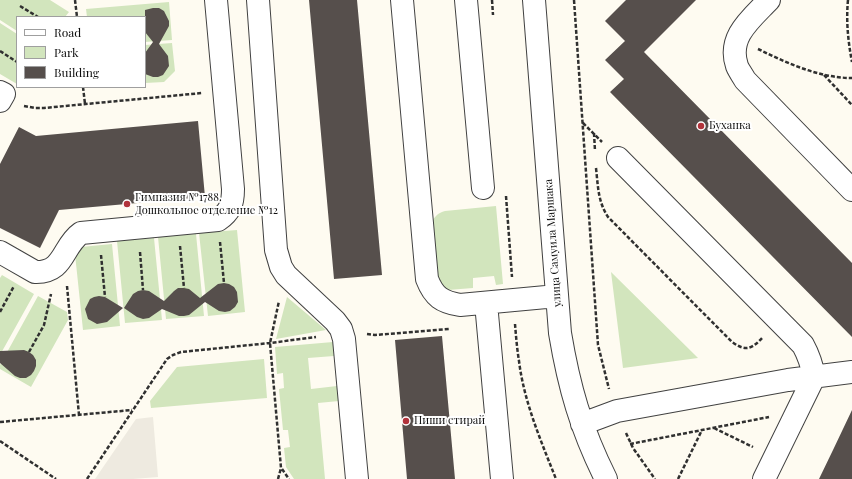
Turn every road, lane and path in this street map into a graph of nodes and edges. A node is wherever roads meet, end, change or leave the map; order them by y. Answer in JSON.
{"nodes":[{"id":1,"x":216,"y":0,"type":"edge"},
{"id":2,"x":258,"y":0,"type":"edge"},
{"id":3,"x":402,"y":0,"type":"edge"},
{"id":4,"x":466,"y":0,"type":"edge"},
{"id":5,"x":492,"y":0,"type":"edge"},
{"id":6,"x":534,"y":0,"type":"edge"},
{"id":7,"x":574,"y":0,"type":"edge"},
{"id":8,"x":769,"y":0,"type":"edge"},
{"id":9,"x":848,"y":0,"type":"edge"},
{"id":10,"x":75,"y":1,"type":"edge"},
{"id":11,"x":20,"y":6,"type":"dead end"},
{"id":12,"x":36,"y":16,"type":"edge"},
{"id":13,"x":77,"y":16,"type":"edge"},
{"id":14,"x":493,"y":16,"type":"dead end"},
{"id":15,"x":737,"y":39,"type":"junction"},
{"id":16,"x":0,"y":51,"type":"edge"},
{"id":17,"x":16,"y":61,"type":"edge"},
{"id":18,"x":852,"y":62,"type":"edge"},
{"id":19,"x":823,"y":75,"type":"junction"},
{"id":20,"x":852,"y":78,"type":"edge"},
{"id":21,"x":83,"y":88,"type":"edge"},
{"id":22,"x":224,"y":91,"type":"junction"},
{"id":23,"x":0,"y":92,"type":"edge"},
{"id":24,"x":0,"y":101,"type":"edge"},
{"id":25,"x":85,"y":104,"type":"junction"},
{"id":26,"x":852,"y":105,"type":"edge"},
{"id":27,"x":35,"y":108,"type":"dead end"},
{"id":28,"x":582,"y":122,"type":"junction"},
{"id":29,"x":594,"y":133,"type":"junction"},
{"id":30,"x":595,"y":156,"type":"dead end"},
{"id":31,"x":618,"y":158,"type":"joint"},
{"id":32,"x":596,"y":164,"type":"dead end"},
{"id":33,"x":483,"y":188,"type":"dead end"},
{"id":34,"x":506,"y":190,"type":"dead end"},
{"id":35,"x":852,"y":190,"type":"edge"},
{"id":36,"x":218,"y":220,"type":"junction"},
{"id":37,"x":178,"y":224,"type":"junction"},
{"id":38,"x":137,"y":227,"type":"junction"},
{"id":39,"x":99,"y":231,"type":"junction"},
{"id":40,"x":0,"y":252,"type":"edge"},
{"id":41,"x":26,"y":267,"type":"junction"},
{"id":42,"x":50,"y":270,"type":"junction"},
{"id":43,"x":292,"y":281,"type":"junction"},
{"id":44,"x":224,"y":283,"type":"dead end"},
{"id":45,"x":184,"y":288,"type":"dead end"},
{"id":46,"x":143,"y":290,"type":"dead end"},
{"id":47,"x":557,"y":296,"type":"junction"},
{"id":48,"x":105,"y":297,"type":"dead end"},
{"id":49,"x":68,"y":298,"type":"dead end"},
{"id":50,"x":513,"y":300,"type":"junction"},
{"id":51,"x":486,"y":303,"type":"junction"},
{"id":52,"x":0,"y":312,"type":"edge"},
{"id":53,"x":779,"y":322,"type":"junction"},
{"id":54,"x":450,"y":328,"type":"dead end"},
{"id":55,"x":342,"y":334,"type":"junction"},
{"id":56,"x":270,"y":343,"type":"junction"},
{"id":57,"x":29,"y":352,"type":"dead end"},
{"id":58,"x":852,"y":372,"type":"edge"},
{"id":59,"x":814,"y":377,"type":"junction"},
{"id":60,"x":133,"y":410,"type":"junction"},
{"id":61,"x":617,"y":411,"type":"junction"},
{"id":62,"x":797,"y":412,"type":"junction"},
{"id":63,"x":79,"y":415,"type":"junction"},
{"id":64,"x":0,"y":422,"type":"edge"},
{"id":65,"x":582,"y":424,"type":"junction"},
{"id":66,"x":714,"y":428,"type":"junction"},
{"id":67,"x":702,"y":430,"type":"junction"},
{"id":68,"x":0,"y":441,"type":"edge"},
{"id":69,"x":630,"y":444,"type":"junction"},
{"id":70,"x":774,"y":457,"type":"junction"},
{"id":71,"x":281,"y":468,"type":"junction"},
{"id":72,"x":56,"y":479,"type":"edge"},
{"id":73,"x":87,"y":479,"type":"edge"},
{"id":74,"x":278,"y":479,"type":"edge"},
{"id":75,"x":288,"y":479,"type":"edge"},
{"id":76,"x":356,"y":479,"type":"edge"},
{"id":77,"x":502,"y":479,"type":"edge"},
{"id":78,"x":556,"y":479,"type":"edge"},
{"id":79,"x":606,"y":479,"type":"edge"},
{"id":80,"x":655,"y":479,"type":"edge"},
{"id":81,"x":678,"y":479,"type":"edge"},
{"id":82,"x":764,"y":479,"type":"edge"}],
"edges":[{"from":1,"to":22,"type":"street"},
{"from":2,"to":43,"type":"street"},
{"from":3,"to":51,"type":"street"},
{"from":4,"to":33,"type":"street"},
{"from":5,"to":14,"type":"path"},
{"from":6,"to":47,"type":"street","name":"улица Самуила Маршака"},
{"from":7,"to":28,"type":"path"},
{"from":8,"to":15,"type":"street"},
{"from":9,"to":18,"type":"path"},
{"from":10,"to":13,"type":"path"},
{"from":11,"to":12,"type":"path"},
{"from":15,"to":19,"type":"path"},
{"from":15,"to":35,"type":"street"},
{"from":16,"to":17,"type":"path"},
{"from":19,"to":20,"type":"path"},
{"from":19,"to":26,"type":"path"},
{"from":21,"to":25,"type":"path"},
{"from":22,"to":25,"type":"path"},
{"from":22,"to":36,"type":"street"},
{"from":23,"to":24,"type":"street"},
{"from":25,"to":27,"type":"path"},
{"from":28,"to":29,"type":"path"},
{"from":28,"to":61,"type":"path"},
{"from":29,"to":30,"type":"path"},
{"from":29,"to":31,"type":"path"},
{"from":31,"to":53,"type":"street"},
{"from":32,"to":53,"type":"path"},
{"from":34,"to":50,"type":"path"},
{"from":36,"to":37,"type":"street"},
{"from":36,"to":44,"type":"path"},
{"from":37,"to":38,"type":"street"},
{"from":37,"to":45,"type":"path"},
{"from":38,"to":39,"type":"street"},
{"from":38,"to":46,"type":"path"},
{"from":39,"to":42,"type":"street"},
{"from":39,"to":48,"type":"path"},
{"from":40,"to":41,"type":"street"},
{"from":41,"to":42,"type":"street"},
{"from":41,"to":52,"type":"path"},
{"from":42,"to":57,"type":"path"},
{"from":43,"to":55,"type":"street"},
{"from":43,"to":56,"type":"path"},
{"from":47,"to":50,"type":"street"},
{"from":47,"to":65,"type":"street","name":"улица Самуила Маршака"},
{"from":49,"to":63,"type":"path"},
{"from":50,"to":51,"type":"street"},
{"from":50,"to":78,"type":"path"},
{"from":51,"to":77,"type":"street"},
{"from":53,"to":59,"type":"street"},
{"from":54,"to":55,"type":"path"},
{"from":55,"to":56,"type":"path"},
{"from":55,"to":76,"type":"street"},
{"from":56,"to":60,"type":"path"},
{"from":56,"to":71,"type":"path"},
{"from":58,"to":59,"type":"street"},
{"from":59,"to":61,"type":"street"},
{"from":59,"to":62,"type":"street"},
{"from":60,"to":63,"type":"path"},
{"from":60,"to":73,"type":"path"},
{"from":61,"to":65,"type":"street"},
{"from":61,"to":69,"type":"path"},
{"from":62,"to":66,"type":"path"},
{"from":62,"to":70,"type":"street"},
{"from":63,"to":64,"type":"path"},
{"from":65,"to":79,"type":"street","name":"улица Самуила Маршака"},
{"from":66,"to":67,"type":"path"},
{"from":66,"to":70,"type":"path"},
{"from":67,"to":69,"type":"path"},
{"from":67,"to":81,"type":"path"},
{"from":68,"to":72,"type":"path"},
{"from":69,"to":80,"type":"path"},
{"from":70,"to":82,"type":"street"},
{"from":71,"to":74,"type":"path"},
{"from":71,"to":75,"type":"path"}]}
